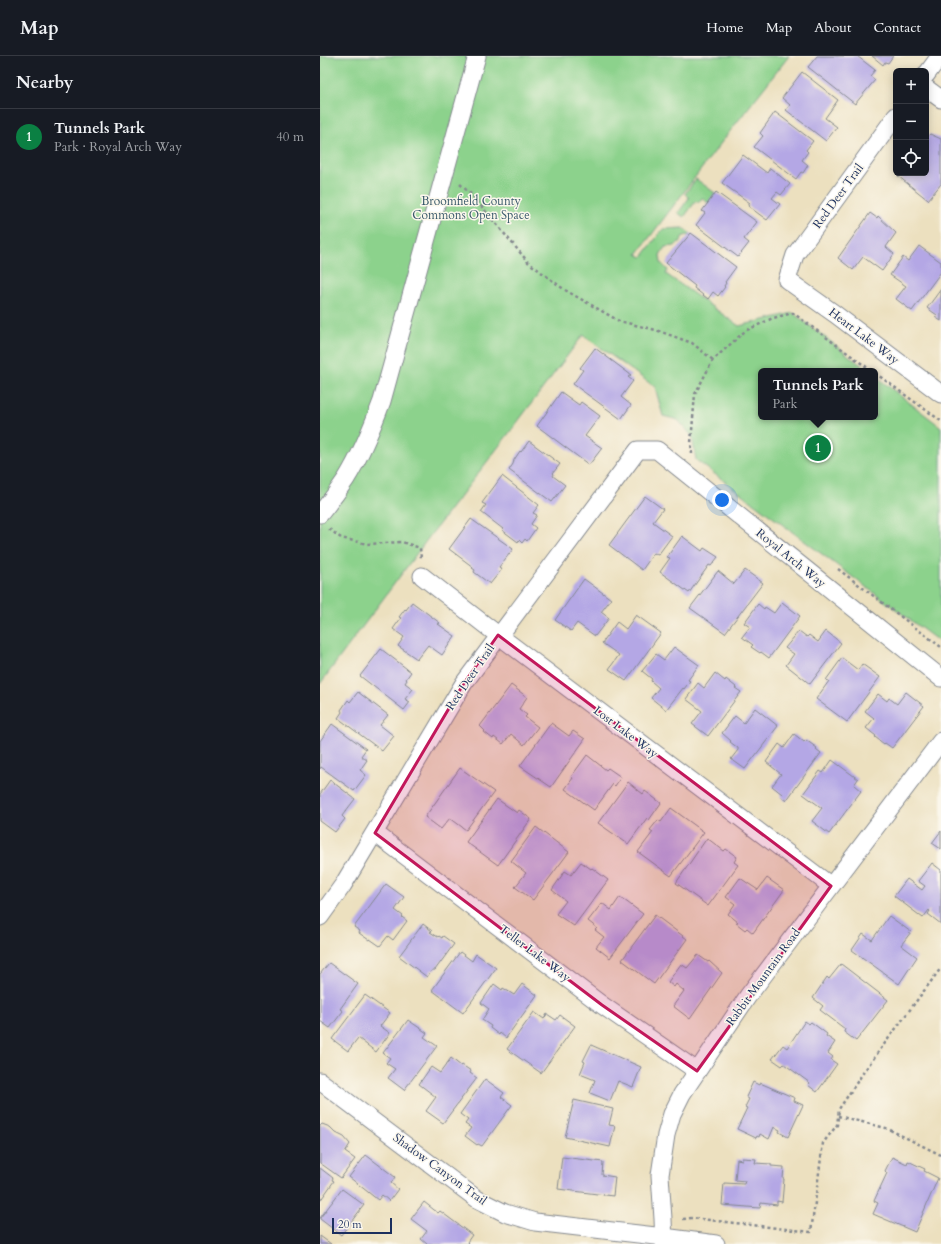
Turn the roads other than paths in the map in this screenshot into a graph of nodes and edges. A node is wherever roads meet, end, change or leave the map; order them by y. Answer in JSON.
{"nodes":[{"id":1,"x":477,"y":56,"type":"edge"},
{"id":2,"x":940,"y":56,"type":"edge"},
{"id":3,"x":929,"y":71,"type":"edge"},
{"id":4,"x":929,"y":90,"type":"edge"},
{"id":5,"x":941,"y":99,"type":"edge"},
{"id":6,"x":893,"y":120,"type":"edge"},
{"id":7,"x":787,"y":280,"type":"joint"},
{"id":8,"x":941,"y":394,"type":"edge"},
{"id":9,"x":638,"y":450,"type":"joint"},
{"id":10,"x":323,"y":520,"type":"edge"},
{"id":11,"x":422,"y":576,"type":"road end"},
{"id":12,"x":498,"y":635,"type":"junction"},
{"id":13,"x":941,"y":678,"type":"edge"},
{"id":14,"x":941,"y":741,"type":"edge"},
{"id":15,"x":375,"y":833,"type":"junction"},
{"id":16,"x":831,"y":886,"type":"junction"},
{"id":17,"x":320,"y":917,"type":"edge"},
{"id":18,"x":697,"y":1071,"type":"junction"},
{"id":19,"x":320,"y":1081,"type":"edge"},
{"id":20,"x":664,"y":1240,"type":"edge"},
{"id":21,"x":716,"y":1244,"type":"edge"}],
"edges":[{"from":1,"to":10,"type":"street"},
{"from":2,"to":3,"type":"street"},
{"from":4,"to":5,"type":"street"},
{"from":6,"to":7,"type":"street","name":"Red Deer Trail"},
{"from":7,"to":8,"type":"street","name":"Heart Lake Way"},
{"from":9,"to":12,"type":"street","name":"Red Deer Trail"},
{"from":9,"to":13,"type":"street","name":"Royal Arch Way"},
{"from":11,"to":12,"type":"street","name":"Lost Lake Way"},
{"from":12,"to":15,"type":"street","name":"Red Deer Trail"},
{"from":12,"to":16,"type":"street","name":"Lost Lake Way"},
{"from":14,"to":16,"type":"street","name":"Rabbit Mountain Road"},
{"from":15,"to":17,"type":"street","name":"Red Deer Trail"},
{"from":15,"to":18,"type":"street","name":"Teller Lake Way"},
{"from":16,"to":18,"type":"street","name":"Rabbit Mountain Road"},
{"from":18,"to":20,"type":"street","name":"Rabbit Mountain Road"},
{"from":19,"to":20,"type":"street","name":"Shadow Canyon Trail"},
{"from":20,"to":21,"type":"street","name":"Shadow Canyon Trail"}]}
